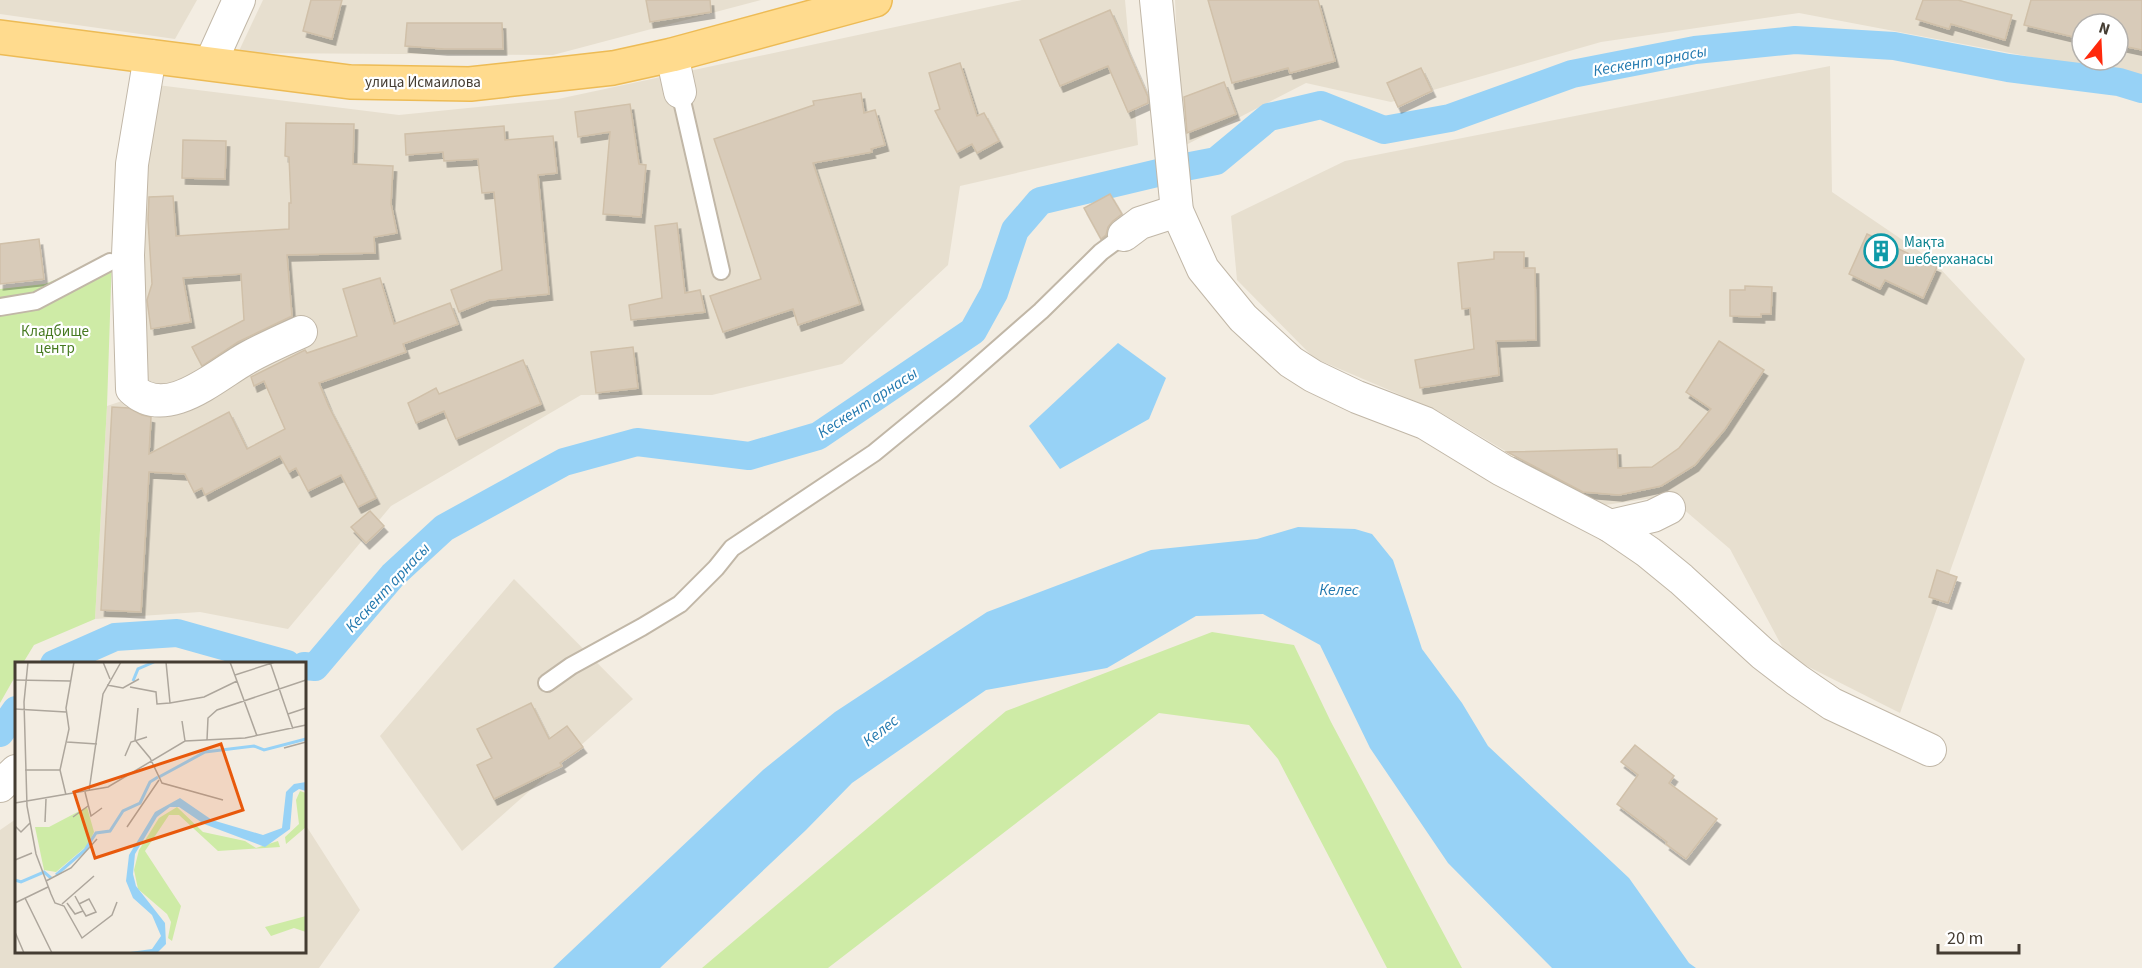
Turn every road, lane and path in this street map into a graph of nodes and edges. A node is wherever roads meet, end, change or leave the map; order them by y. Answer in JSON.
{"nodes":[{"id":1,"x":239,"y":0,"type":"edge"},
{"id":2,"x":875,"y":0,"type":"edge"},
{"id":3,"x":1156,"y":0,"type":"edge"},
{"id":4,"x":0,"y":37,"type":"edge"},
{"id":5,"x":672,"y":55,"type":"junction"},
{"id":6,"x":150,"y":56,"type":"junction"},
{"id":7,"x":210,"y":64,"type":"junction"},
{"id":8,"x":680,"y":93,"type":"joint"},
{"id":9,"x":1177,"y":211,"type":"junction"},
{"id":10,"x":1124,"y":235,"type":"joint"},
{"id":11,"x":119,"y":259,"type":"junction"},
{"id":12,"x":720,"y":271,"type":"dead end"},
{"id":13,"x":0,"y":307,"type":"edge"},
{"id":14,"x":301,"y":332,"type":"dead end"},
{"id":15,"x":1669,"y":508,"type":"dead end"},
{"id":16,"x":1610,"y":526,"type":"junction"},
{"id":17,"x":547,"y":683,"type":"dead end"},
{"id":18,"x":1930,"y":750,"type":"dead end"},
{"id":19,"x":15,"y":772,"type":"edge"},
{"id":20,"x":0,"y":786,"type":"edge"}],
"edges":[{"from":1,"to":7,"type":"street"},
{"from":2,"to":5,"type":"main road","name":"улица Исмаилова"},
{"from":3,"to":9,"type":"street"},
{"from":4,"to":6,"type":"main road","name":"улица Исмаилова"},
{"from":5,"to":7,"type":"main road","name":"улица Исмаилова"},
{"from":5,"to":8,"type":"street"},
{"from":6,"to":7,"type":"main road","name":"улица Исмаилова"},
{"from":6,"to":11,"type":"street"},
{"from":8,"to":12,"type":"lane"},
{"from":9,"to":10,"type":"street"},
{"from":9,"to":16,"type":"street"},
{"from":10,"to":17,"type":"lane"},
{"from":11,"to":13,"type":"lane"},
{"from":11,"to":14,"type":"street"},
{"from":15,"to":16,"type":"street"},
{"from":16,"to":18,"type":"street"},
{"from":19,"to":20,"type":"street"}]}
